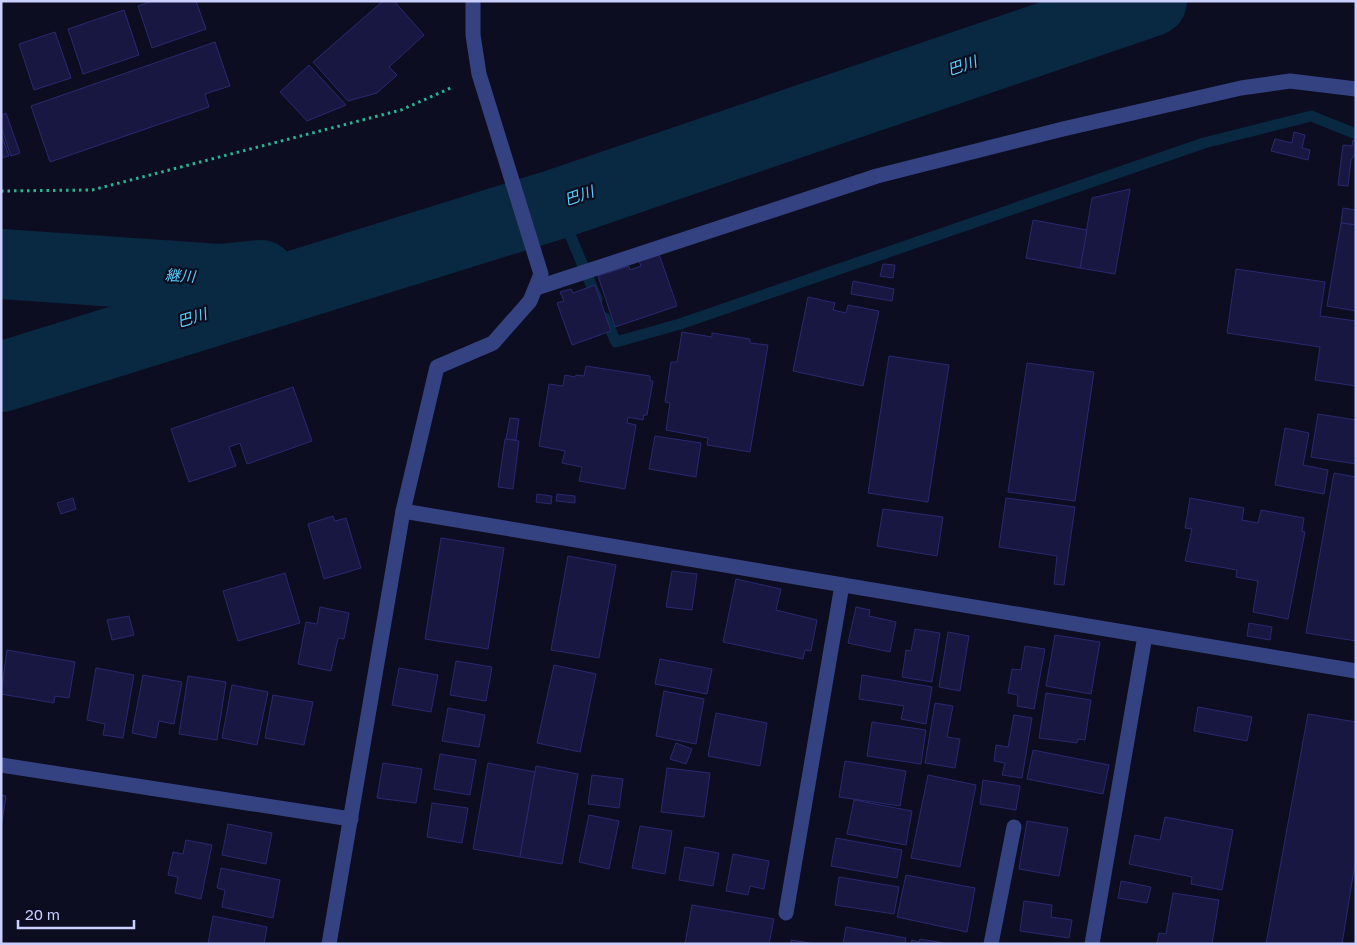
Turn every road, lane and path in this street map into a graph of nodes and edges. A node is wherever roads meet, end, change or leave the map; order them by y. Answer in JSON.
{"nodes":[{"id":1,"x":473,"y":1,"type":"edge"},
{"id":2,"x":481,"y":82,"type":"junction"},
{"id":3,"x":1356,"y":89,"type":"edge"},
{"id":4,"x":1,"y":191,"type":"edge"},
{"id":5,"x":538,"y":281,"type":"junction"},
{"id":6,"x":403,"y":511,"type":"junction"},
{"id":7,"x":842,"y":585,"type":"junction"},
{"id":8,"x":1145,"y":636,"type":"junction"},
{"id":9,"x":1356,"y":671,"type":"edge"},
{"id":10,"x":1,"y":766,"type":"edge"},
{"id":11,"x":351,"y":819,"type":"junction"},
{"id":12,"x":1014,"y":827,"type":"dead end"},
{"id":13,"x":786,"y":913,"type":"dead end"},
{"id":14,"x":329,"y":944,"type":"edge"},
{"id":15,"x":991,"y":944,"type":"edge"},
{"id":16,"x":1092,"y":944,"type":"edge"}],
"edges":[{"from":1,"to":2,"type":"street"},
{"from":2,"to":4,"type":"path"},
{"from":2,"to":5,"type":"street"},
{"from":3,"to":5,"type":"street"},
{"from":5,"to":6,"type":"street"},
{"from":6,"to":7,"type":"street"},
{"from":6,"to":11,"type":"street"},
{"from":7,"to":8,"type":"street"},
{"from":7,"to":13,"type":"street"},
{"from":8,"to":9,"type":"street"},
{"from":8,"to":16,"type":"street"},
{"from":10,"to":11,"type":"street"},
{"from":11,"to":14,"type":"street"},
{"from":12,"to":15,"type":"street"}]}
